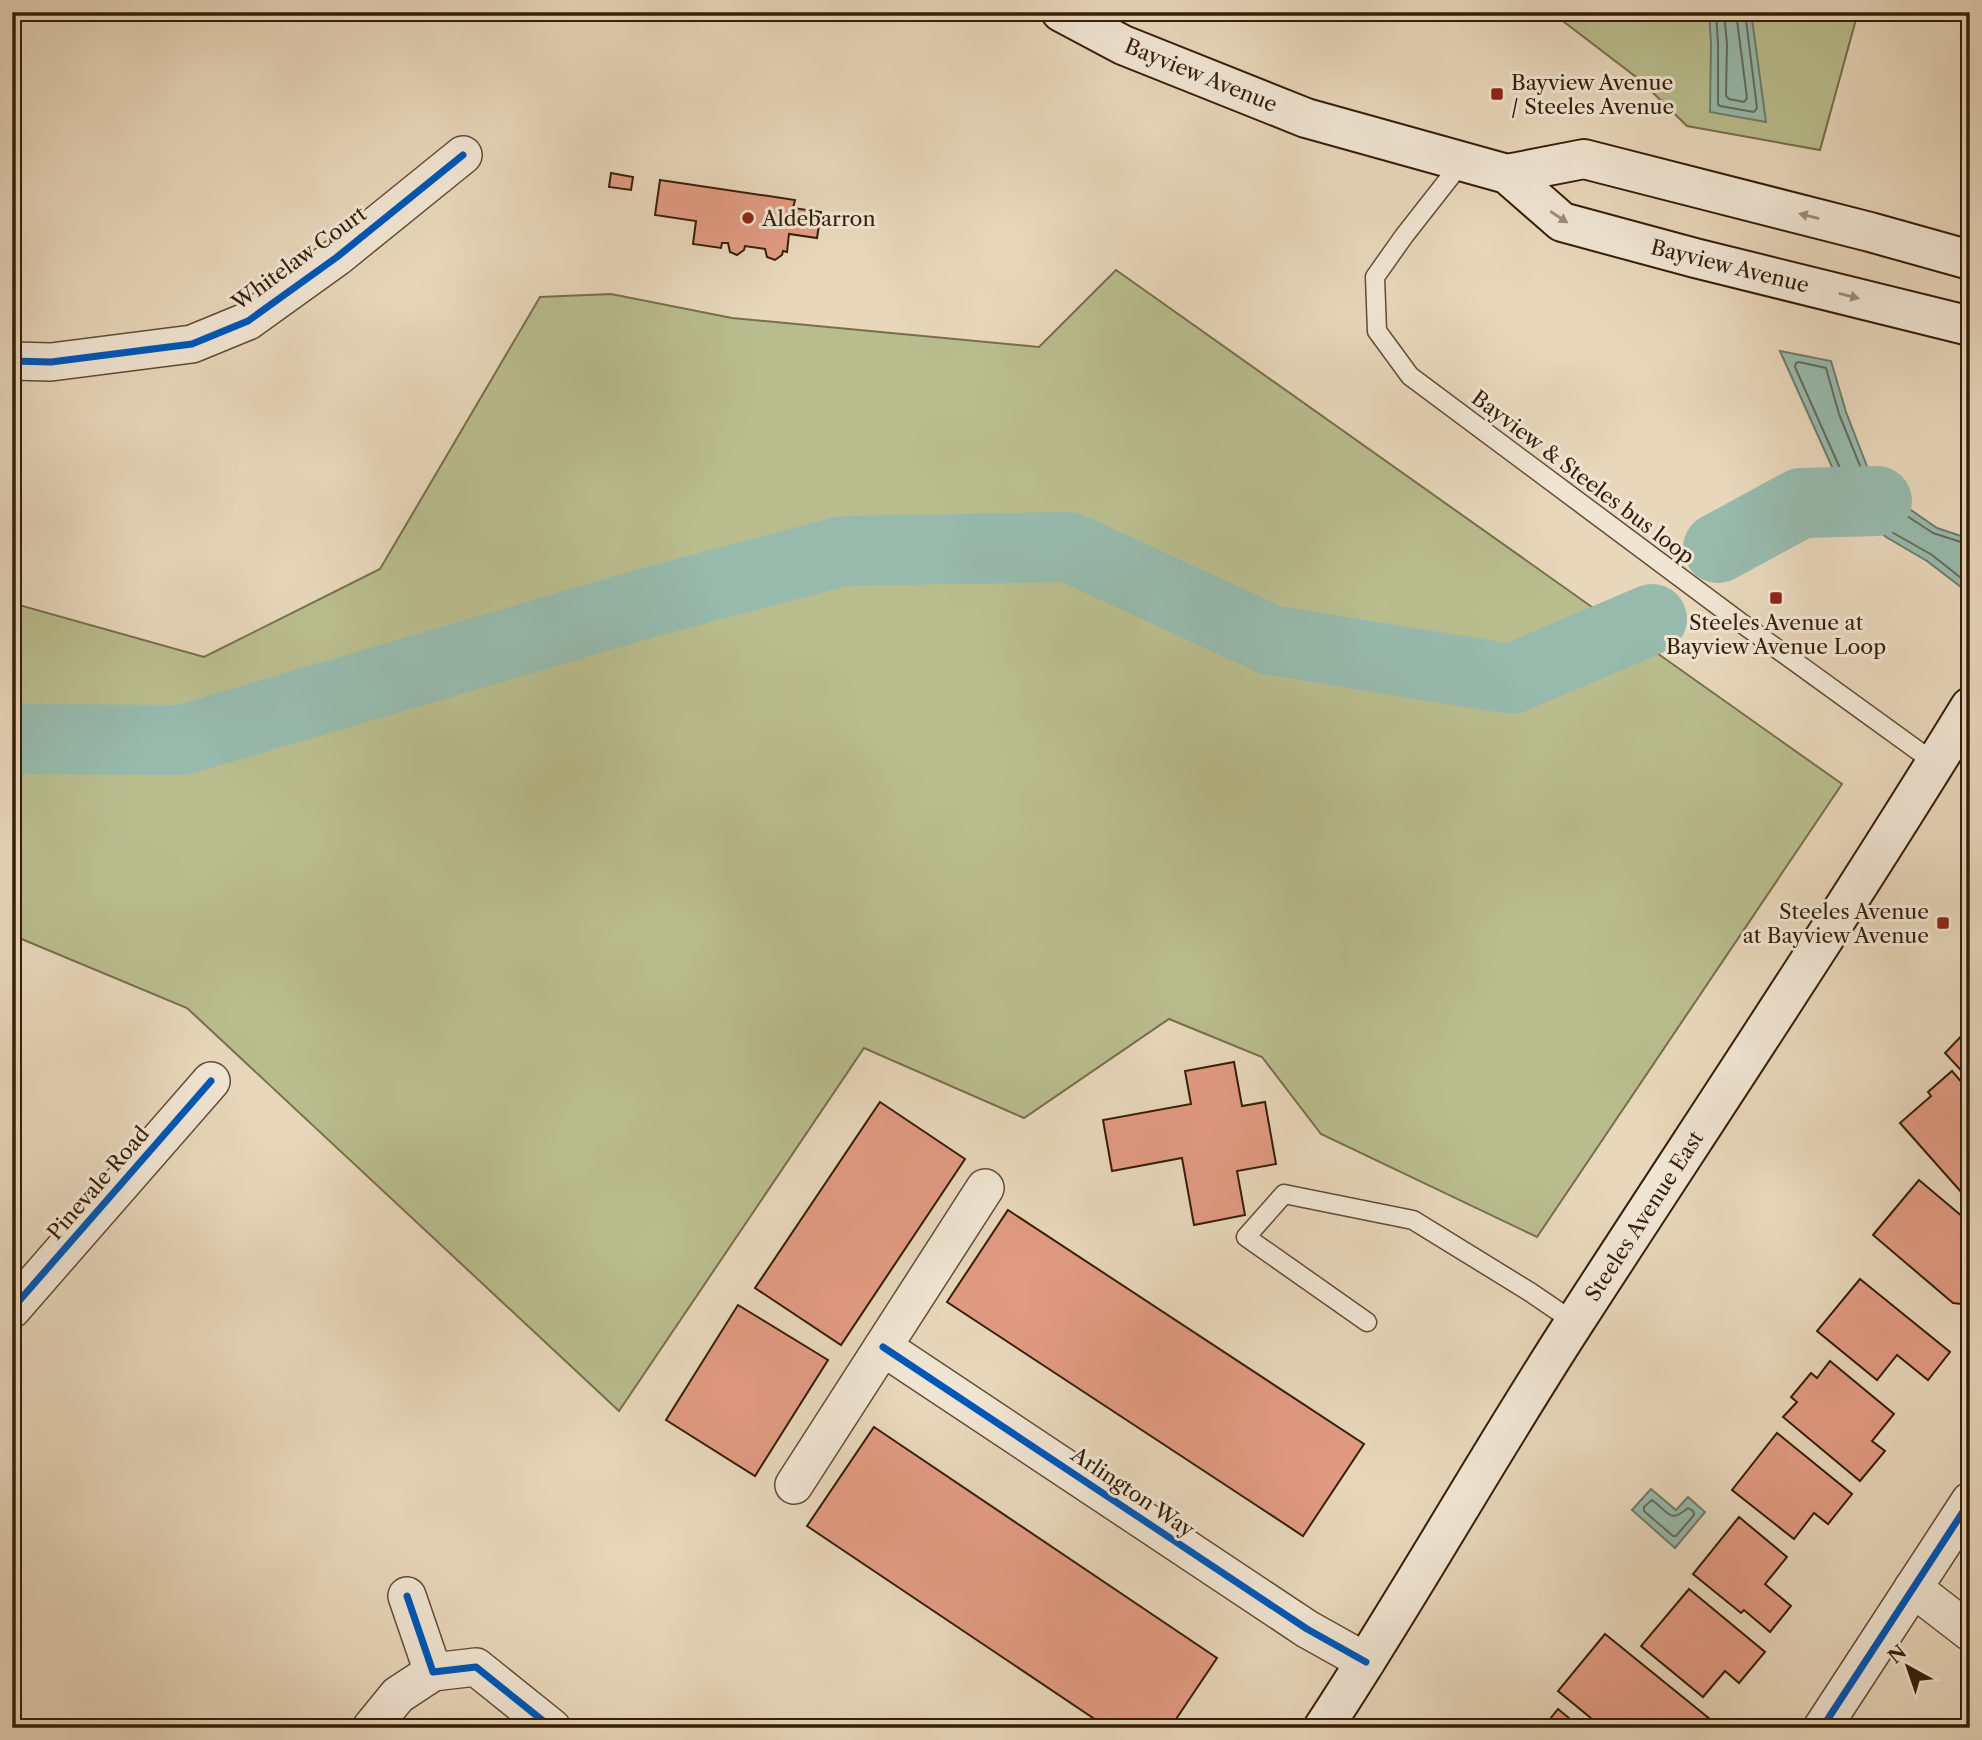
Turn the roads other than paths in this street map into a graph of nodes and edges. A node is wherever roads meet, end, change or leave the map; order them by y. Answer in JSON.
{"nodes":[{"id":1,"x":1061,"y":12,"type":"edge"},
{"id":2,"x":463,"y":155,"type":"dead end"},
{"id":3,"x":1462,"y":162,"type":"junction"},
{"id":4,"x":1507,"y":174,"type":"junction"},
{"id":5,"x":1970,"y":260,"type":"edge"},
{"id":6,"x":1966,"y":327,"type":"edge"},
{"id":7,"x":12,"y":361,"type":"edge"},
{"id":8,"x":1970,"y":707,"type":"edge"},
{"id":9,"x":1935,"y":763,"type":"junction"},
{"id":10,"x":211,"y":1081,"type":"dead end"},
{"id":11,"x":985,"y":1188,"type":"dead end"},
{"id":12,"x":12,"y":1308,"type":"edge"},
{"id":13,"x":1367,"y":1322,"type":"dead end"},
{"id":14,"x":1574,"y":1322,"type":"junction"},
{"id":15,"x":883,"y":1347,"type":"junction"},
{"id":16,"x":794,"y":1485,"type":"dead end"},
{"id":17,"x":1970,"y":1501,"type":"edge"},
{"id":18,"x":1913,"y":1588,"type":"junction"},
{"id":19,"x":407,"y":1596,"type":"dead end"},
{"id":20,"x":1970,"y":1632,"type":"edge"},
{"id":21,"x":1366,"y":1662,"type":"junction"},
{"id":22,"x":433,"y":1672,"type":"junction"},
{"id":23,"x":372,"y":1728,"type":"edge"},
{"id":24,"x":552,"y":1728,"type":"edge"},
{"id":25,"x":1323,"y":1728,"type":"edge"},
{"id":26,"x":1822,"y":1728,"type":"edge"}],
"edges":[{"from":1,"to":3,"type":"main road","name":"Bayview Avenue"},
{"from":2,"to":7,"type":"street","name":"Whitelaw Court"},
{"from":3,"to":4,"type":"main road","name":"Bayview Avenue"},
{"from":3,"to":9,"type":"lane","name":"Bayview & Steeles bus loop"},
{"from":5,"to":4,"type":"main road","name":"Bayview Avenue","one_way":true},
{"from":4,"to":6,"type":"main road","name":"Bayview Avenue","one_way":true},
{"from":8,"to":9,"type":"main road","name":"Steeles Avenue East"},
{"from":9,"to":14,"type":"main road","name":"Steeles Avenue East"},
{"from":10,"to":12,"type":"street","name":"Pinevale Road"},
{"from":11,"to":15,"type":"street"},
{"from":13,"to":14,"type":"lane"},
{"from":14,"to":21,"type":"main road","name":"Steeles Avenue East"},
{"from":15,"to":16,"type":"street"},
{"from":15,"to":21,"type":"street","name":"Arlington Way"},
{"from":17,"to":18,"type":"street"},
{"from":18,"to":20,"type":"street"},
{"from":18,"to":26,"type":"street"},
{"from":19,"to":22,"type":"street"},
{"from":21,"to":25,"type":"main road","name":"Steeles Avenue East"},
{"from":22,"to":23,"type":"street"},
{"from":22,"to":24,"type":"street"}]}
